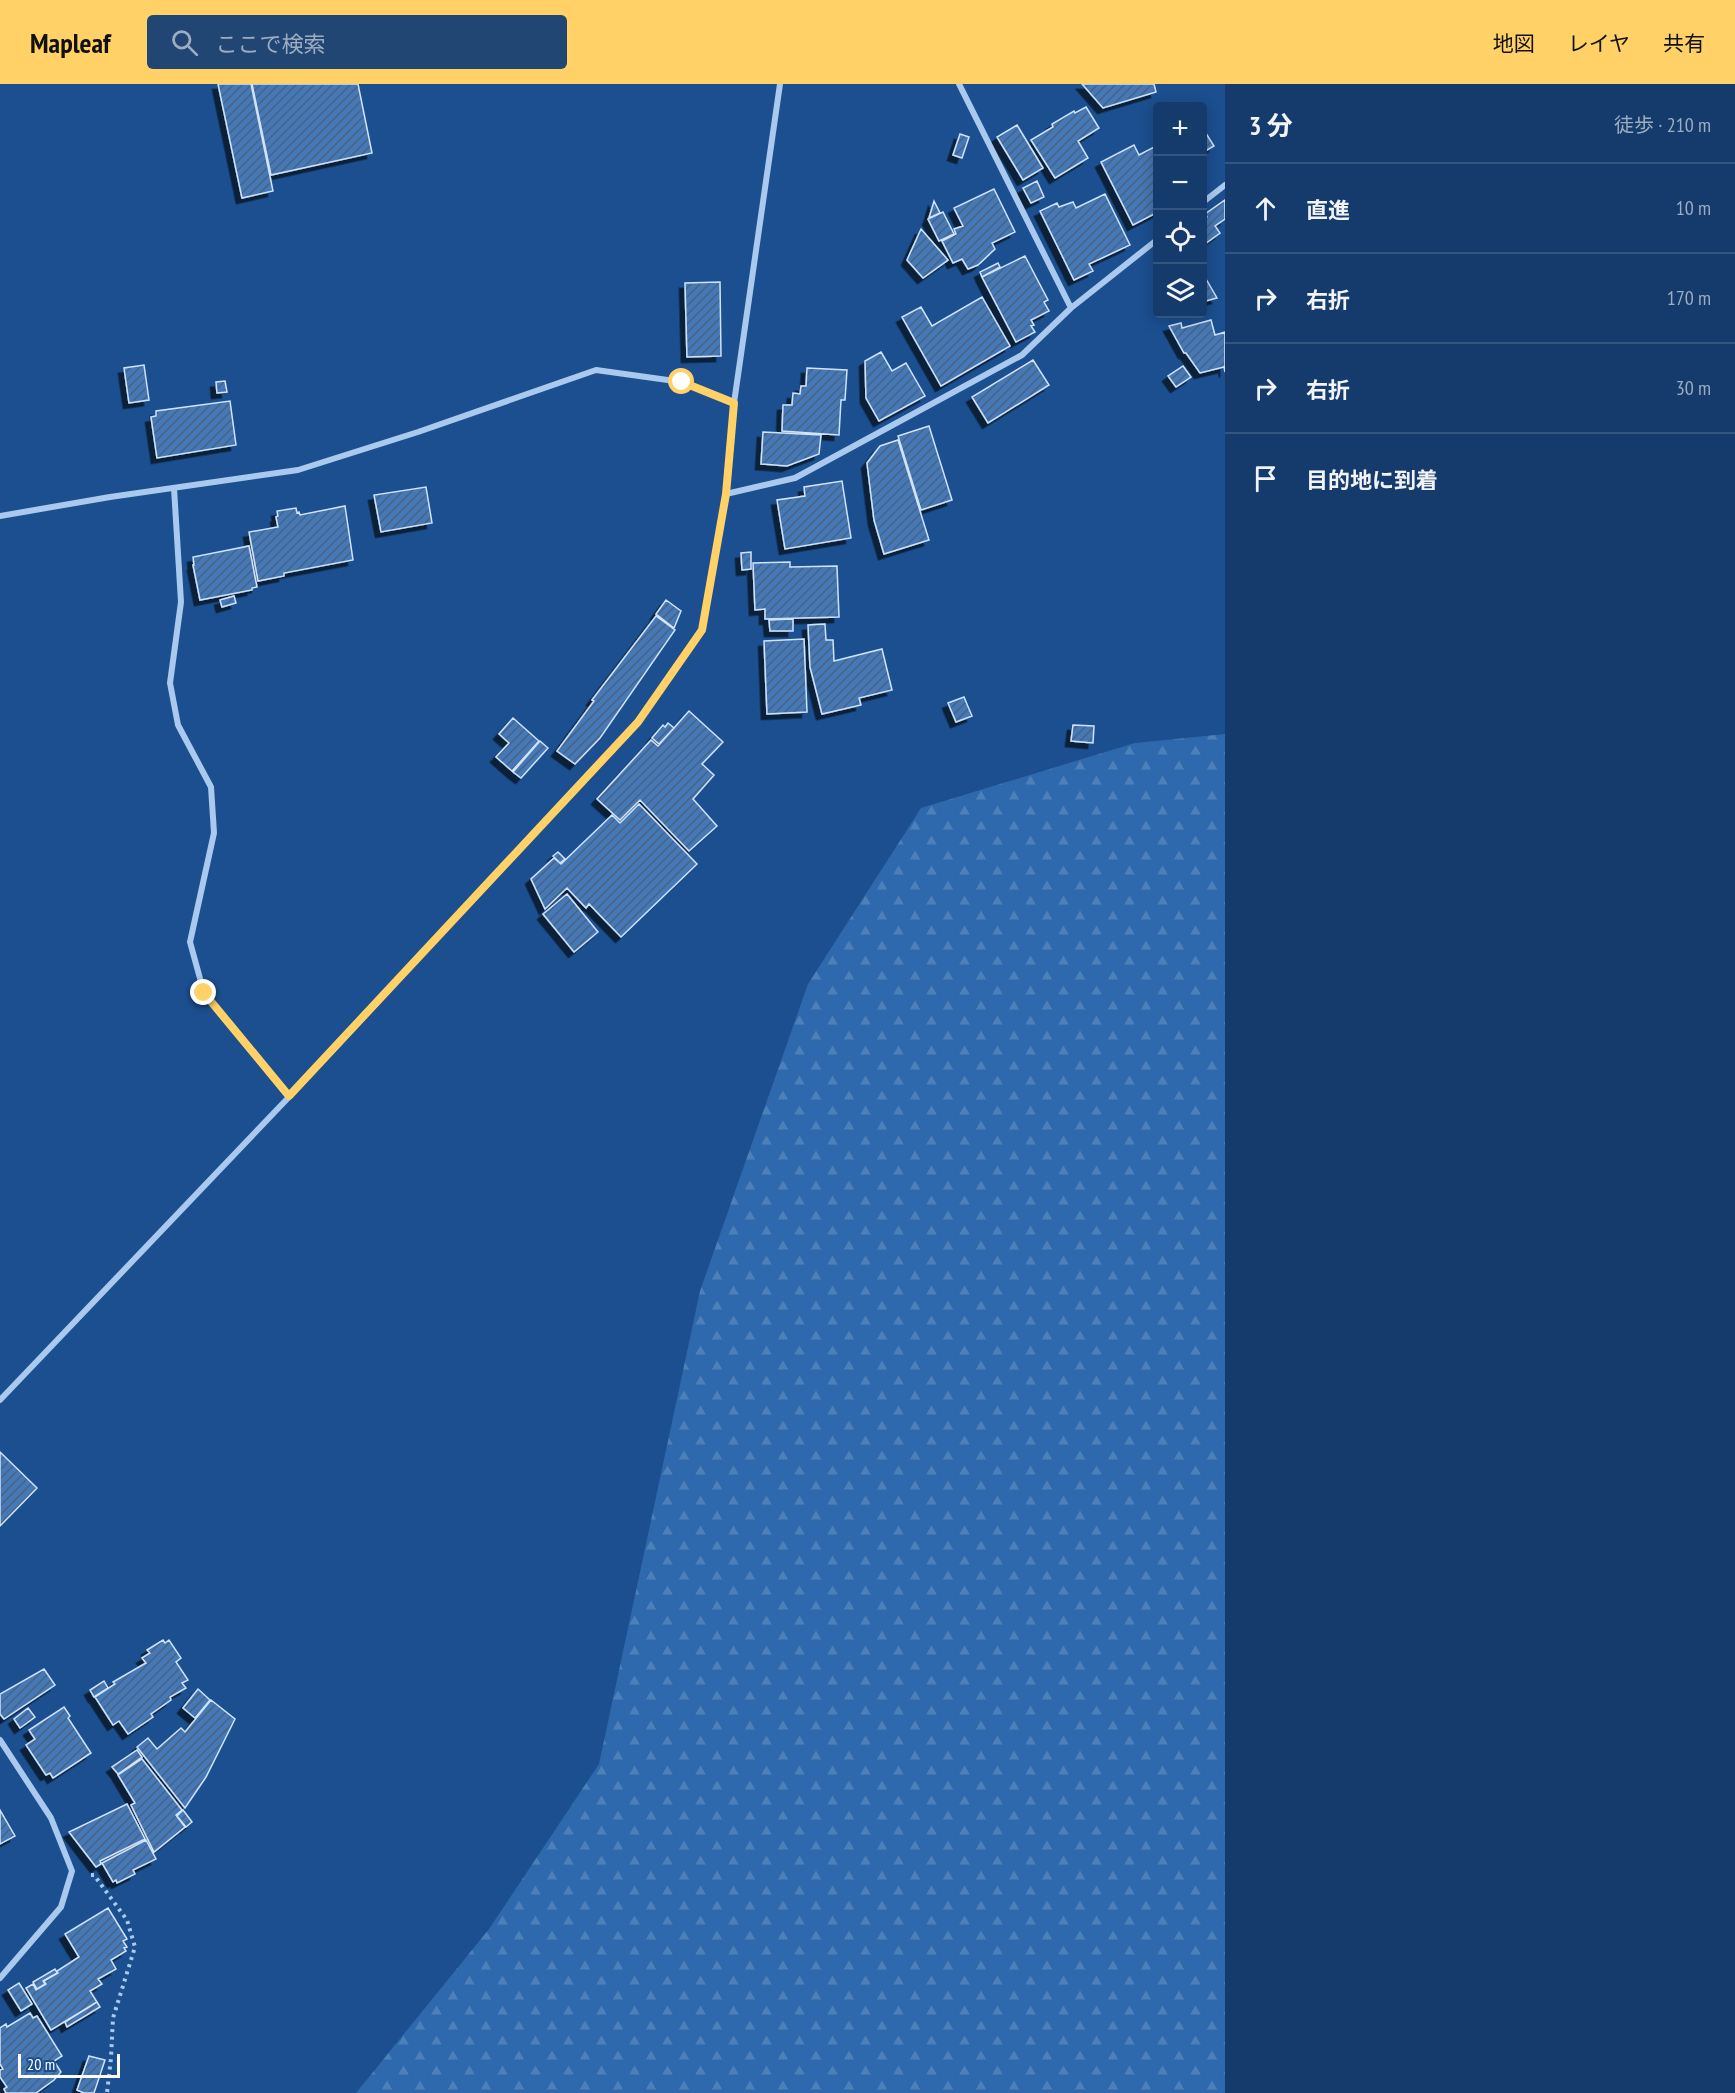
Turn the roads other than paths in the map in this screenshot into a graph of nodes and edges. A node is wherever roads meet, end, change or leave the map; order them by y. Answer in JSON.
{"nodes":[{"id":1,"x":780,"y":84,"type":"edge"},
{"id":2,"x":959,"y":84,"type":"edge"},
{"id":3,"x":1225,"y":185,"type":"edge"},
{"id":4,"x":1207,"y":200,"type":"edge"},
{"id":5,"x":1153,"y":243,"type":"edge"},
{"id":6,"x":1071,"y":308,"type":"junction"},
{"id":7,"x":734,"y":403,"type":"junction"},
{"id":8,"x":174,"y":488,"type":"junction"},
{"id":9,"x":726,"y":494,"type":"junction"},
{"id":10,"x":0,"y":516,"type":"edge"},
{"id":11,"x":289,"y":1096,"type":"junction"},
{"id":12,"x":0,"y":1401,"type":"edge"},
{"id":13,"x":0,"y":1740,"type":"edge"},
{"id":14,"x":0,"y":1977,"type":"edge"}],
"edges":[{"from":1,"to":7,"type":"street"},
{"from":2,"to":6,"type":"street"},
{"from":3,"to":4,"type":"street"},
{"from":5,"to":6,"type":"street"},
{"from":6,"to":9,"type":"street"},
{"from":7,"to":8,"type":"street"},
{"from":7,"to":9,"type":"street"},
{"from":8,"to":10,"type":"street"},
{"from":8,"to":11,"type":"street"},
{"from":9,"to":11,"type":"street"},
{"from":11,"to":12,"type":"street"},
{"from":13,"to":14,"type":"street"}]}
